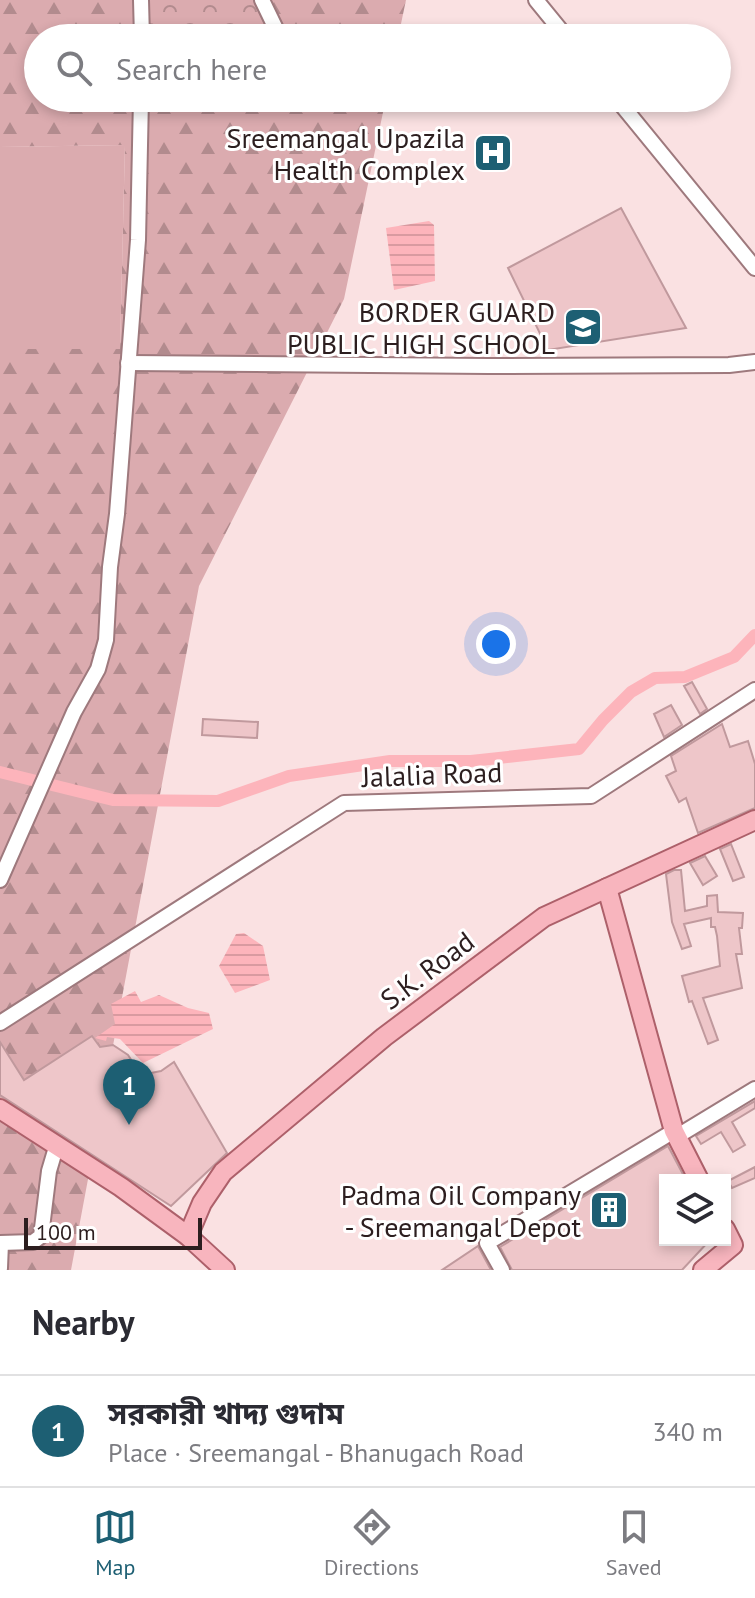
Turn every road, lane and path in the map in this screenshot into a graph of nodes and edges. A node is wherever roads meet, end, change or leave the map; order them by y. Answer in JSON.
{"nodes":[{"id":1,"x":262,"y":0,"type":"edge"},
{"id":2,"x":536,"y":0,"type":"edge"},
{"id":3,"x":143,"y":1,"type":"edge"},
{"id":4,"x":142,"y":24,"type":"edge"},
{"id":5,"x":274,"y":24,"type":"edge"},
{"id":6,"x":556,"y":24,"type":"edge"},
{"id":7,"x":141,"y":112,"type":"edge"},
{"id":8,"x":627,"y":112,"type":"edge"},
{"id":9,"x":755,"y":268,"type":"edge"},
{"id":10,"x":755,"y":362,"type":"edge"},
{"id":11,"x":128,"y":363,"type":"junction"},
{"id":12,"x":755,"y":690,"type":"edge"},
{"id":13,"x":755,"y":820,"type":"edge"},
{"id":14,"x":0,"y":880,"type":"edge"},
{"id":15,"x":607,"y":888,"type":"junction"},
{"id":16,"x":0,"y":1023,"type":"edge"},
{"id":17,"x":755,"y":1089,"type":"edge"},
{"id":18,"x":0,"y":1109,"type":"edge"},
{"id":19,"x":675,"y":1134,"type":"junction"},
{"id":20,"x":57,"y":1144,"type":"junction"},
{"id":21,"x":696,"y":1174,"type":"edge"},
{"id":22,"x":188,"y":1236,"type":"junction"},
{"id":23,"x":731,"y":1241,"type":"edge"},
{"id":24,"x":1,"y":1243,"type":"edge"},
{"id":25,"x":0,"y":1268,"type":"edge"},
{"id":26,"x":225,"y":1270,"type":"edge"},
{"id":27,"x":502,"y":1270,"type":"edge"},
{"id":28,"x":703,"y":1270,"type":"edge"}],
"edges":[{"from":1,"to":5,"type":"street"},
{"from":2,"to":6,"type":"street"},
{"from":3,"to":4,"type":"street"},
{"from":7,"to":11,"type":"street"},
{"from":8,"to":9,"type":"street"},
{"from":10,"to":11,"type":"street"},
{"from":11,"to":14,"type":"street"},
{"from":12,"to":16,"type":"street","name":"Jalalia Road"},
{"from":13,"to":15,"type":"main road","name":"S.K. Road"},
{"from":15,"to":19,"type":"main road"},
{"from":15,"to":22,"type":"main road","name":"S.K. Road"},
{"from":17,"to":19,"type":"street"},
{"from":18,"to":20,"type":"main road"},
{"from":19,"to":21,"type":"main road"},
{"from":19,"to":27,"type":"street"},
{"from":20,"to":22,"type":"main road"},
{"from":20,"to":24,"type":"street"},
{"from":22,"to":26,"type":"main road"},
{"from":23,"to":28,"type":"main road"},
{"from":24,"to":25,"type":"street"}]}
